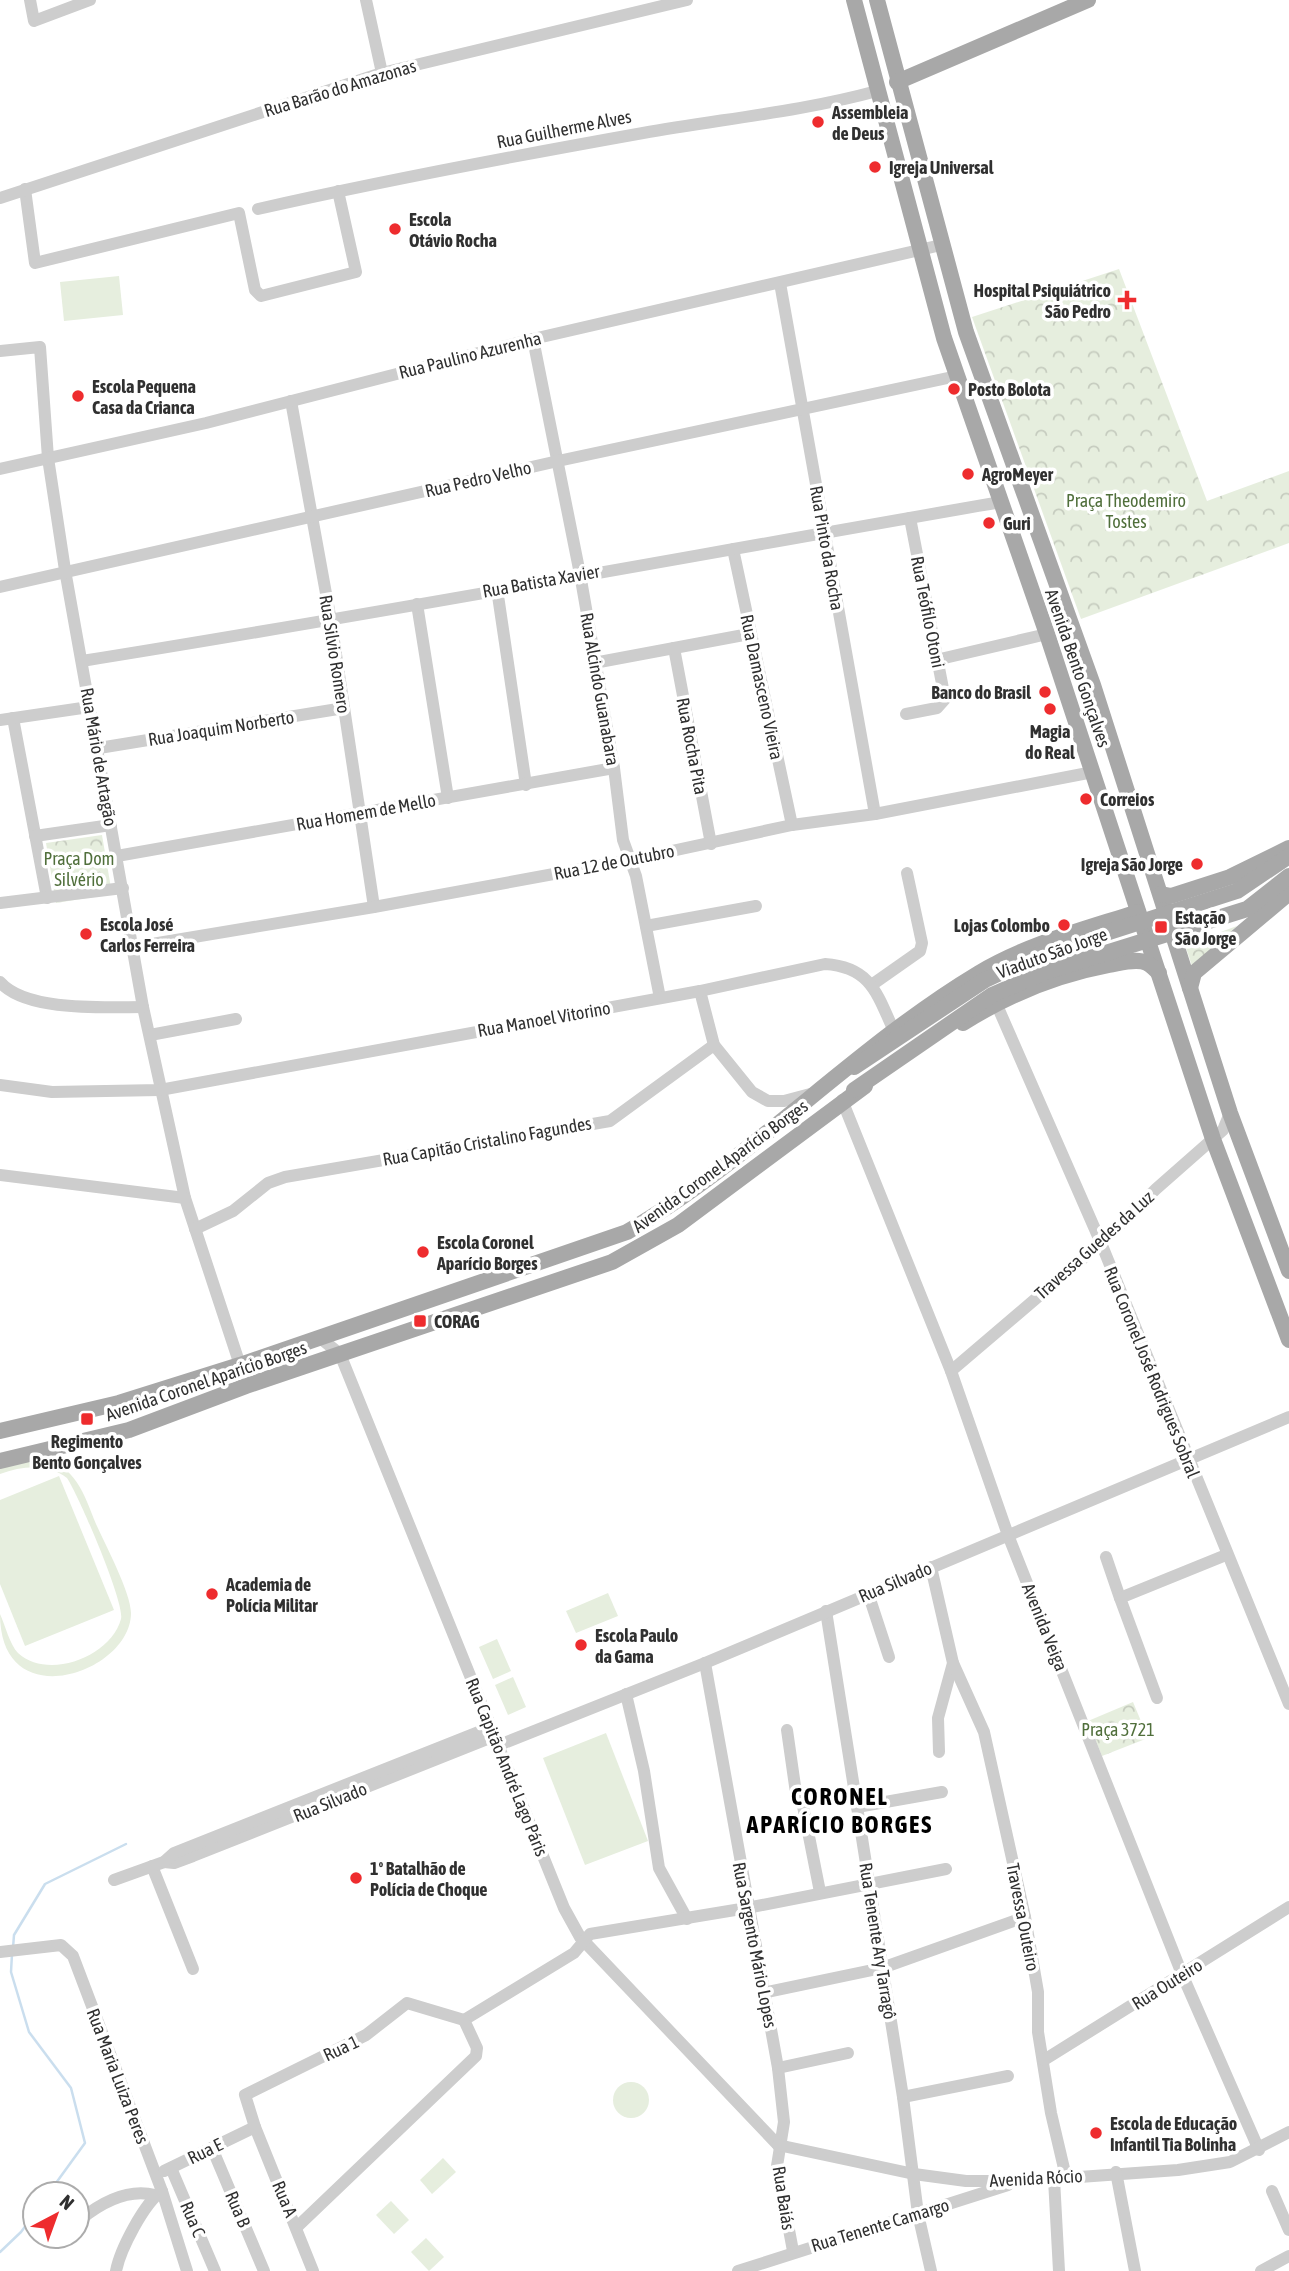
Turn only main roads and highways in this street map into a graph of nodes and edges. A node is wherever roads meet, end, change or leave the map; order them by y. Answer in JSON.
{"nodes":[{"id":1,"x":854,"y":0,"type":"edge"},
{"id":2,"x":877,"y":0,"type":"edge"},
{"id":3,"x":1088,"y":0,"type":"edge"},
{"id":4,"x":897,"y":82,"type":"junction"},
{"id":5,"x":1289,"y":848,"type":"edge"},
{"id":6,"x":1289,"y":856,"type":"edge"},
{"id":7,"x":1289,"y":876,"type":"edge"},
{"id":8,"x":1230,"y":877,"type":"junction"},
{"id":9,"x":1289,"y":893,"type":"edge"},
{"id":10,"x":1161,"y":894,"type":"junction"},
{"id":11,"x":1138,"y":912,"type":"junction"},
{"id":12,"x":1253,"y":923,"type":"junction"},
{"id":13,"x":1078,"y":932,"type":"junction"},
{"id":14,"x":1089,"y":968,"type":"junction"},
{"id":15,"x":1159,"y":974,"type":"junction"},
{"id":16,"x":1190,"y":988,"type":"junction"},
{"id":17,"x":839,"y":1076,"type":"junction"},
{"id":18,"x":848,"y":1095,"type":"junction"},
{"id":19,"x":1289,"y":1271,"type":"edge"},
{"id":20,"x":1289,"y":1340,"type":"edge"},
{"id":21,"x":0,"y":1431,"type":"edge"},
{"id":22,"x":0,"y":1461,"type":"edge"}],
"edges":[{"from":1,"to":11,"type":"main road","name":"Avenida Bento Gonçalves"},
{"from":2,"to":4,"type":"main road","name":"Avenida Bento Gonçalves"},
{"from":3,"to":4,"type":"main road"},
{"from":4,"to":10,"type":"main road","name":"Avenida Bento Gonçalves"},
{"from":5,"to":8,"type":"main road"},
{"from":6,"to":17,"type":"main road","name":"Viaduto São Jorge","bridge":true},
{"from":7,"to":18,"type":"main road","name":"Viaduto São Jorge","bridge":true},
{"from":8,"to":10,"type":"main road"},
{"from":8,"to":12,"type":"main road"},
{"from":9,"to":12,"type":"main road"},
{"from":10,"to":16,"type":"main road","name":"Avenida Bento Gonçalves"},
{"from":11,"to":13,"type":"main road","name":"Avenida Coronel Aparício Borges"},
{"from":11,"to":15,"type":"main road","name":"Avenida Bento Gonçalves"},
{"from":12,"to":16,"type":"main road"},
{"from":13,"to":14,"type":"main road"},
{"from":13,"to":17,"type":"main road","name":"Avenida Coronel Aparício Borges"},
{"from":14,"to":15,"type":"main road","name":"Avenida Coronel Aparício Borges"},
{"from":14,"to":18,"type":"main road","name":"Avenida Coronel Aparício Borges"},
{"from":15,"to":20,"type":"main road","name":"Avenida Bento Gonçalves"},
{"from":16,"to":19,"type":"main road","name":"Avenida Bento Gonçalves"},
{"from":17,"to":21,"type":"main road","name":"Avenida Coronel Aparício Borges"},
{"from":18,"to":22,"type":"main road","name":"Avenida Coronel Aparício Borges"}]}
